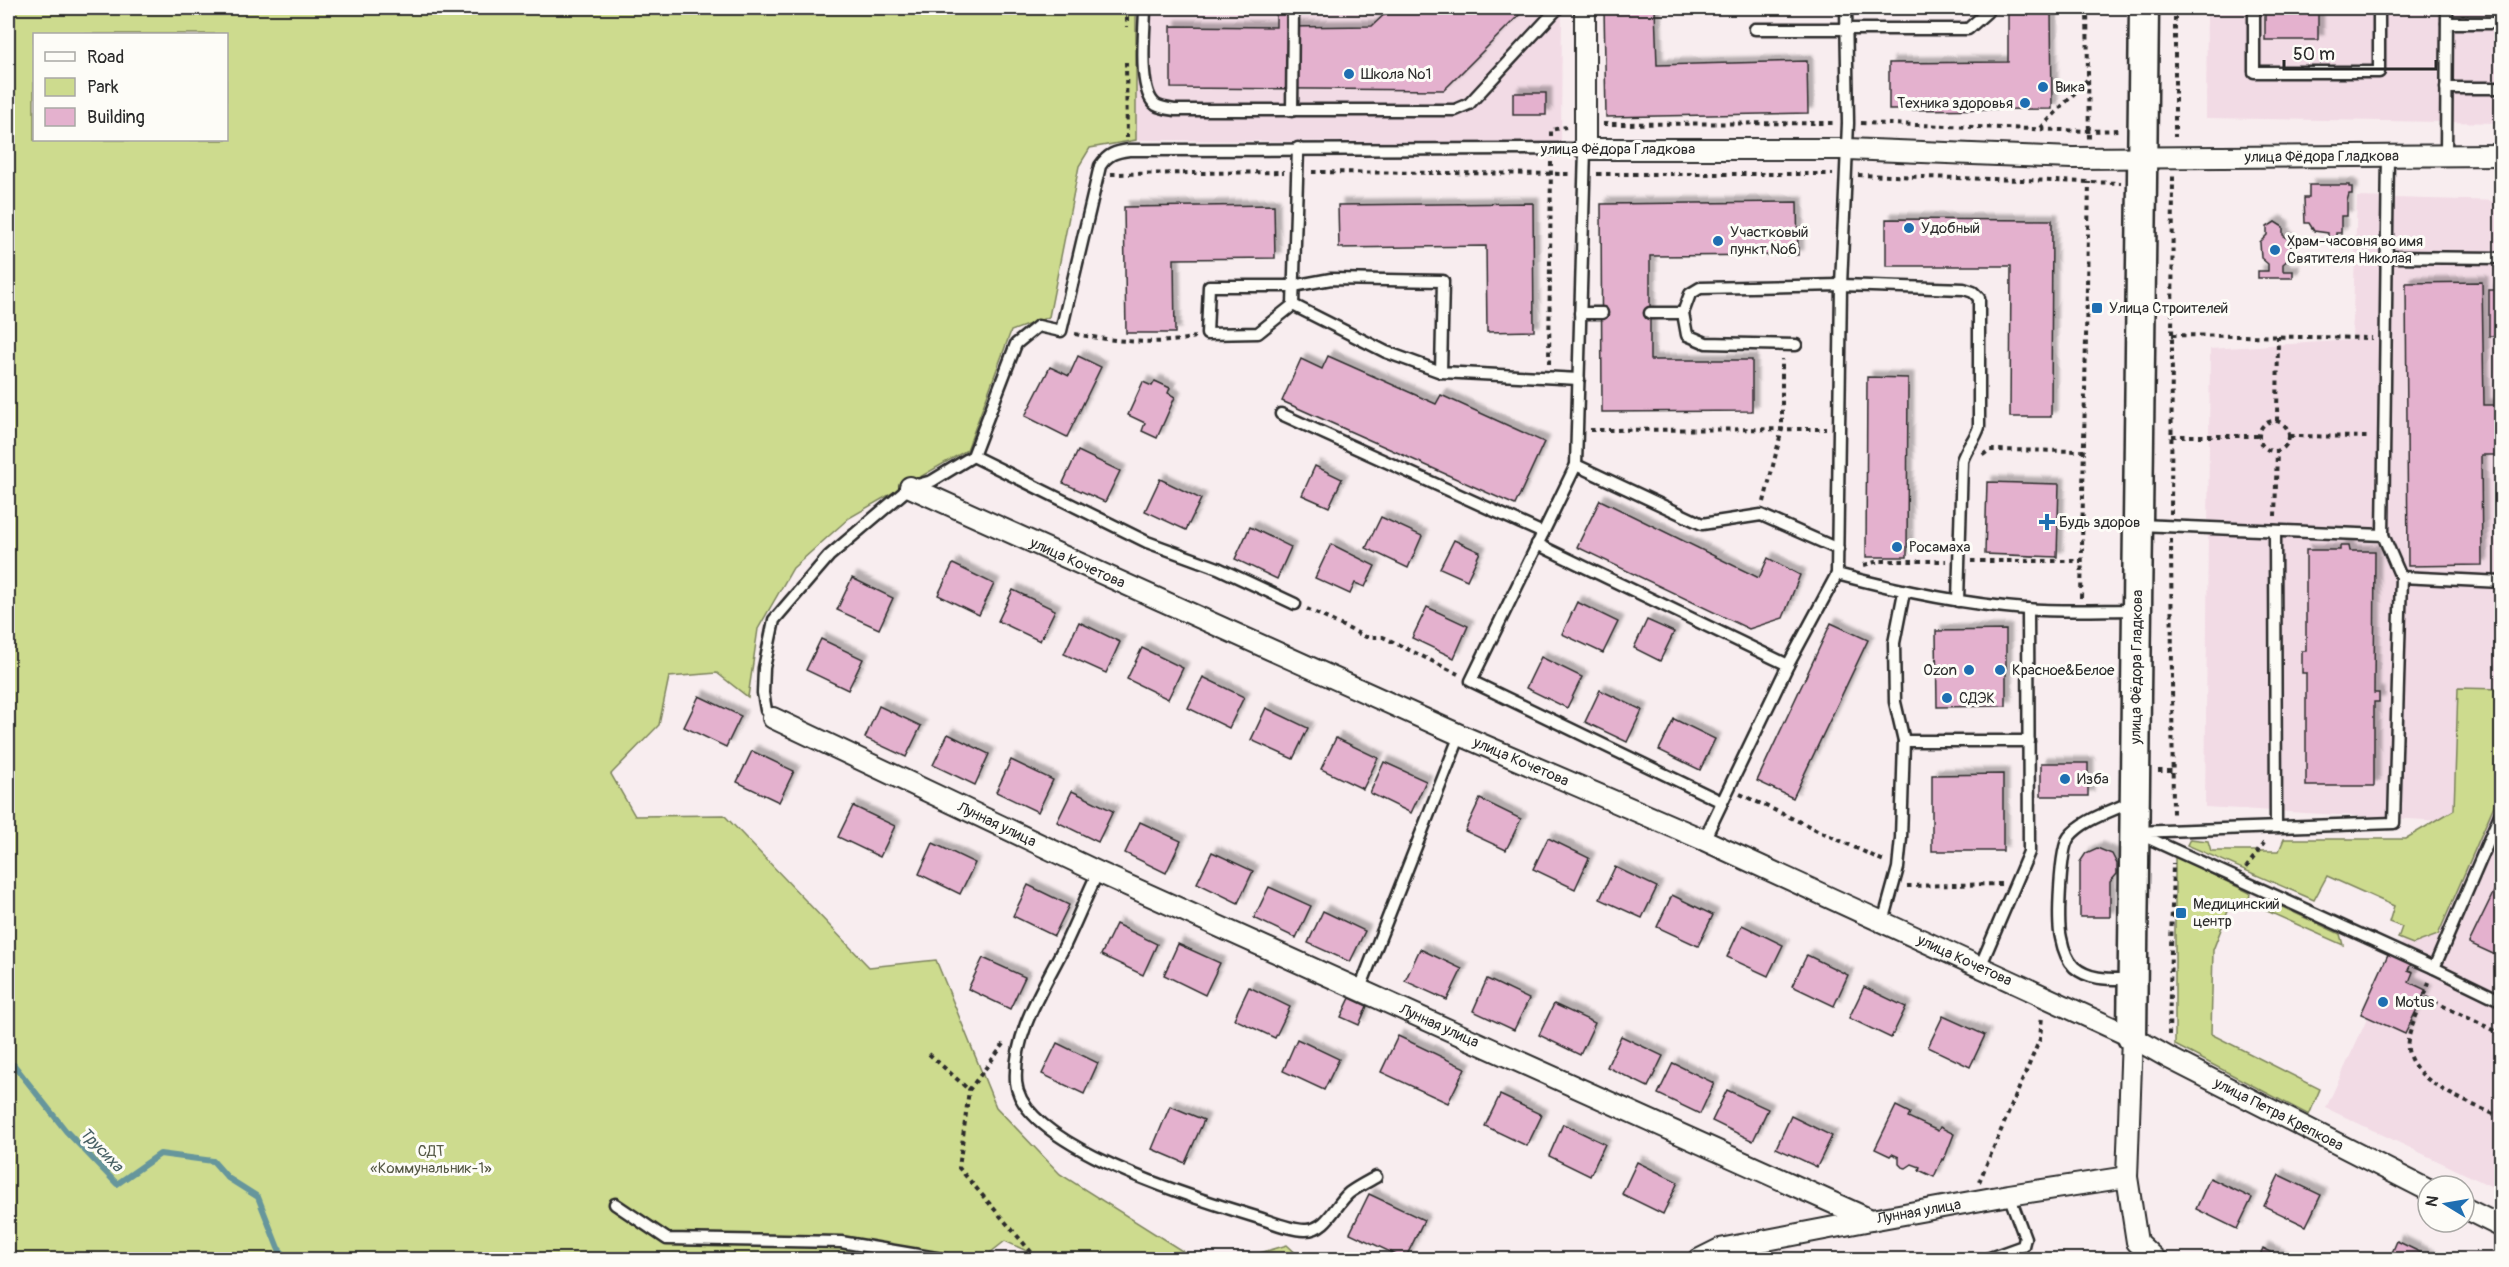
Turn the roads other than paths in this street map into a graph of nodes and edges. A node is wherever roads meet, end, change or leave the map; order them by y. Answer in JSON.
{"nodes":[{"id":1,"x":1145,"y":8,"type":"edge"},
{"id":2,"x":1293,"y":8,"type":"edge"},
{"id":3,"x":1558,"y":8,"type":"edge"},
{"id":4,"x":1585,"y":8,"type":"edge"},
{"id":5,"x":1846,"y":8,"type":"edge"},
{"id":6,"x":1987,"y":8,"type":"edge"},
{"id":7,"x":2144,"y":8,"type":"edge"},
{"id":8,"x":2254,"y":8,"type":"edge"},
{"id":9,"x":2379,"y":8,"type":"edge"},
{"id":10,"x":2447,"y":8,"type":"edge"},
{"id":11,"x":2447,"y":23,"type":"junction"},
{"id":12,"x":2502,"y":23,"type":"edge"},
{"id":13,"x":1755,"y":29,"type":"dead end"},
{"id":14,"x":1846,"y":29,"type":"junction"},
{"id":15,"x":2446,"y":88,"type":"junction"},
{"id":16,"x":2502,"y":88,"type":"edge"},
{"id":17,"x":1292,"y":111,"type":"junction"},
{"id":18,"x":1298,"y":148,"type":"junction"},
{"id":19,"x":1585,"y":149,"type":"junction"},
{"id":20,"x":1847,"y":149,"type":"junction"},
{"id":21,"x":2388,"y":155,"type":"junction"},
{"id":22,"x":2446,"y":156,"type":"junction"},
{"id":23,"x":2502,"y":156,"type":"edge"},
{"id":24,"x":2142,"y":157,"type":"junction"},
{"id":25,"x":2386,"y":257,"type":"junction"},
{"id":26,"x":2502,"y":258,"type":"edge"},
{"id":27,"x":1841,"y":285,"type":"junction"},
{"id":28,"x":1293,"y":286,"type":"junction"},
{"id":29,"x":1293,"y":305,"type":"junction"},
{"id":30,"x":1580,"y":313,"type":"junction"},
{"id":31,"x":1602,"y":313,"type":"dead end"},
{"id":32,"x":1650,"y":313,"type":"dead end"},
{"id":33,"x":1683,"y":314,"type":"junction"},
{"id":34,"x":1796,"y":345,"type":"dead end"},
{"id":35,"x":1441,"y":372,"type":"junction"},
{"id":36,"x":1579,"y":379,"type":"junction"},
{"id":37,"x":1281,"y":414,"type":"dead end"},
{"id":38,"x":973,"y":456,"type":"junction"},
{"id":39,"x":1576,"y":465,"type":"junction"},
{"id":40,"x":910,"y":487,"type":"junction"},
{"id":41,"x":2139,"y":525,"type":"junction"},
{"id":42,"x":2275,"y":531,"type":"junction"},
{"id":43,"x":1543,"y":533,"type":"junction"},
{"id":44,"x":2383,"y":535,"type":"junction"},
{"id":45,"x":1538,"y":544,"type":"junction"},
{"id":46,"x":1838,"y":549,"type":"junction"},
{"id":47,"x":1838,"y":574,"type":"junction"},
{"id":48,"x":2402,"y":577,"type":"junction"},
{"id":49,"x":2502,"y":582,"type":"edge"},
{"id":50,"x":1904,"y":592,"type":"junction"},
{"id":51,"x":1958,"y":602,"type":"junction"},
{"id":52,"x":1295,"y":604,"type":"road end"},
{"id":53,"x":2028,"y":609,"type":"junction"},
{"id":54,"x":2139,"y":610,"type":"junction"},
{"id":55,"x":1788,"y":665,"type":"junction"},
{"id":56,"x":773,"y":718,"type":"joint"},
{"id":57,"x":1460,"y":735,"type":"junction"},
{"id":58,"x":1904,"y":741,"type":"junction"},
{"id":59,"x":2029,"y":741,"type":"junction"},
{"id":60,"x":2136,"y":800,"type":"junction"},
{"id":61,"x":1722,"y":802,"type":"junction"},
{"id":62,"x":2502,"y":810,"type":"edge"},
{"id":63,"x":2276,"y":826,"type":"junction"},
{"id":64,"x":2135,"y":832,"type":"junction"},
{"id":65,"x":1704,"y":840,"type":"junction"},
{"id":66,"x":1098,"y":872,"type":"junction"},
{"id":67,"x":1883,"y":922,"type":"junction"},
{"id":68,"x":1980,"y":967,"type":"junction"},
{"id":69,"x":2434,"y":968,"type":"junction"},
{"id":70,"x":2132,"y":979,"type":"junction"},
{"id":71,"x":1359,"y":992,"type":"junction"},
{"id":72,"x":2502,"y":1001,"type":"edge"},
{"id":73,"x":2132,"y":1036,"type":"junction"},
{"id":74,"x":1376,"y":1177,"type":"dead end"},
{"id":75,"x":2127,"y":1177,"type":"junction"},
{"id":76,"x":2416,"y":1184,"type":"edge"},
{"id":77,"x":2009,"y":1195,"type":"junction"},
{"id":78,"x":615,"y":1204,"type":"dead end"},
{"id":79,"x":2476,"y":1214,"type":"edge"},
{"id":80,"x":1871,"y":1220,"type":"junction"},
{"id":81,"x":2502,"y":1227,"type":"edge"},
{"id":82,"x":1721,"y":1254,"type":"edge"},
{"id":83,"x":948,"y":1260,"type":"edge"},
{"id":84,"x":1698,"y":1260,"type":"edge"},
{"id":85,"x":1984,"y":1260,"type":"edge"},
{"id":86,"x":2156,"y":1260,"type":"edge"}],
"edges":[{"from":1,"to":17,"type":"lane"},
{"from":2,"to":17,"type":"lane"},
{"from":3,"to":17,"type":"lane"},
{"from":4,"to":19,"type":"street"},
{"from":5,"to":14,"type":"lane"},
{"from":6,"to":14,"type":"lane"},
{"from":7,"to":24,"type":"street","name":"улица Фёдора Гладкова"},
{"from":8,"to":9,"type":"lane"},
{"from":10,"to":11,"type":"lane"},
{"from":11,"to":12,"type":"lane"},
{"from":11,"to":15,"type":"lane"},
{"from":13,"to":14,"type":"lane"},
{"from":14,"to":20,"type":"lane"},
{"from":15,"to":16,"type":"lane"},
{"from":15,"to":22,"type":"lane"},
{"from":18,"to":19,"type":"lane","name":"улица Фёдора Гладкова"},
{"from":18,"to":28,"type":"lane"},
{"from":18,"to":38,"type":"lane","name":"улица Фёдора Гладкова"},
{"from":19,"to":20,"type":"street","name":"улица Фёдора Гладкова"},
{"from":19,"to":30,"type":"lane"},
{"from":20,"to":24,"type":"street","name":"улица Фёдора Гладкова"},
{"from":20,"to":27,"type":"lane"},
{"from":21,"to":22,"type":"street","name":"улица Фёдора Гладкова"},
{"from":21,"to":24,"type":"street","name":"улица Фёдора Гладкова"},
{"from":21,"to":25,"type":"lane"},
{"from":22,"to":23,"type":"street","name":"улица Фёдора Гладкова"},
{"from":24,"to":41,"type":"street","name":"улица Фёдора Гладкова"},
{"from":25,"to":26,"type":"lane"},
{"from":25,"to":44,"type":"lane"},
{"from":27,"to":33,"type":"lane"},
{"from":27,"to":46,"type":"lane"},
{"from":27,"to":51,"type":"lane"},
{"from":28,"to":29,"type":"lane"},
{"from":28,"to":29,"type":"lane"},
{"from":28,"to":35,"type":"lane"},
{"from":29,"to":35,"type":"lane"},
{"from":30,"to":31,"type":"lane"},
{"from":30,"to":36,"type":"lane"},
{"from":32,"to":33,"type":"lane"},
{"from":33,"to":34,"type":"lane"},
{"from":35,"to":36,"type":"lane"},
{"from":36,"to":39,"type":"lane"},
{"from":37,"to":43,"type":"lane"},
{"from":38,"to":40,"type":"lane"},
{"from":38,"to":52,"type":"lane"},
{"from":39,"to":43,"type":"lane"},
{"from":39,"to":46,"type":"lane"},
{"from":40,"to":56,"type":"lane"},
{"from":40,"to":57,"type":"street","name":"улица Кочетова"},
{"from":41,"to":42,"type":"lane"},
{"from":41,"to":54,"type":"street","name":"улица Фёдора Гладкова"},
{"from":42,"to":44,"type":"lane"},
{"from":42,"to":63,"type":"lane"},
{"from":43,"to":45,"type":"lane"},
{"from":44,"to":48,"type":"lane"},
{"from":45,"to":55,"type":"lane"},
{"from":45,"to":61,"type":"lane"},
{"from":46,"to":47,"type":"lane"},
{"from":47,"to":50,"type":"lane"},
{"from":47,"to":55,"type":"lane"},
{"from":48,"to":49,"type":"lane"},
{"from":48,"to":63,"type":"lane"},
{"from":50,"to":51,"type":"lane"},
{"from":50,"to":58,"type":"lane"},
{"from":51,"to":53,"type":"lane"},
{"from":53,"to":54,"type":"lane"},
{"from":53,"to":59,"type":"lane"},
{"from":54,"to":60,"type":"street","name":"улица Фёдора Гладкова"},
{"from":55,"to":61,"type":"lane"},
{"from":56,"to":66,"type":"street","name":"Лунная улица"},
{"from":57,"to":65,"type":"street","name":"улица Кочетова"},
{"from":57,"to":71,"type":"lane"},
{"from":58,"to":59,"type":"lane"},
{"from":58,"to":67,"type":"lane"},
{"from":59,"to":68,"type":"lane"},
{"from":60,"to":64,"type":"street","name":"улица Фёдора Гладкова"},
{"from":60,"to":70,"type":"lane"},
{"from":61,"to":65,"type":"lane"},
{"from":62,"to":69,"type":"lane"},
{"from":63,"to":64,"type":"lane"},
{"from":64,"to":69,"type":"lane"},
{"from":64,"to":70,"type":"street","name":"улица Фёдора Гладкова"},
{"from":65,"to":67,"type":"street","name":"улица Кочетова"},
{"from":66,"to":71,"type":"street","name":"Лунная улица"},
{"from":66,"to":74,"type":"lane"},
{"from":67,"to":68,"type":"street","name":"улица Кочетова"},
{"from":68,"to":73,"type":"street","name":"улица Кочетова"},
{"from":69,"to":72,"type":"lane"},
{"from":70,"to":73,"type":"street","name":"улица Фёдора Гладкова"},
{"from":71,"to":80,"type":"street","name":"Лунная улица"},
{"from":73,"to":75,"type":"street","name":"улица Фёдора Гладкова"},
{"from":73,"to":76,"type":"street","name":"улица Петра Крепкова"},
{"from":75,"to":77,"type":"street","name":"Лунная улица"},
{"from":75,"to":86,"type":"street","name":"улица Фёдора Гладкова"},
{"from":77,"to":80,"type":"street","name":"Лунная улица"},
{"from":77,"to":85,"type":"lane"},
{"from":78,"to":83,"type":"lane"},
{"from":79,"to":81,"type":"street"},
{"from":80,"to":82,"type":"street"},
{"from":82,"to":84,"type":"street"}]}
